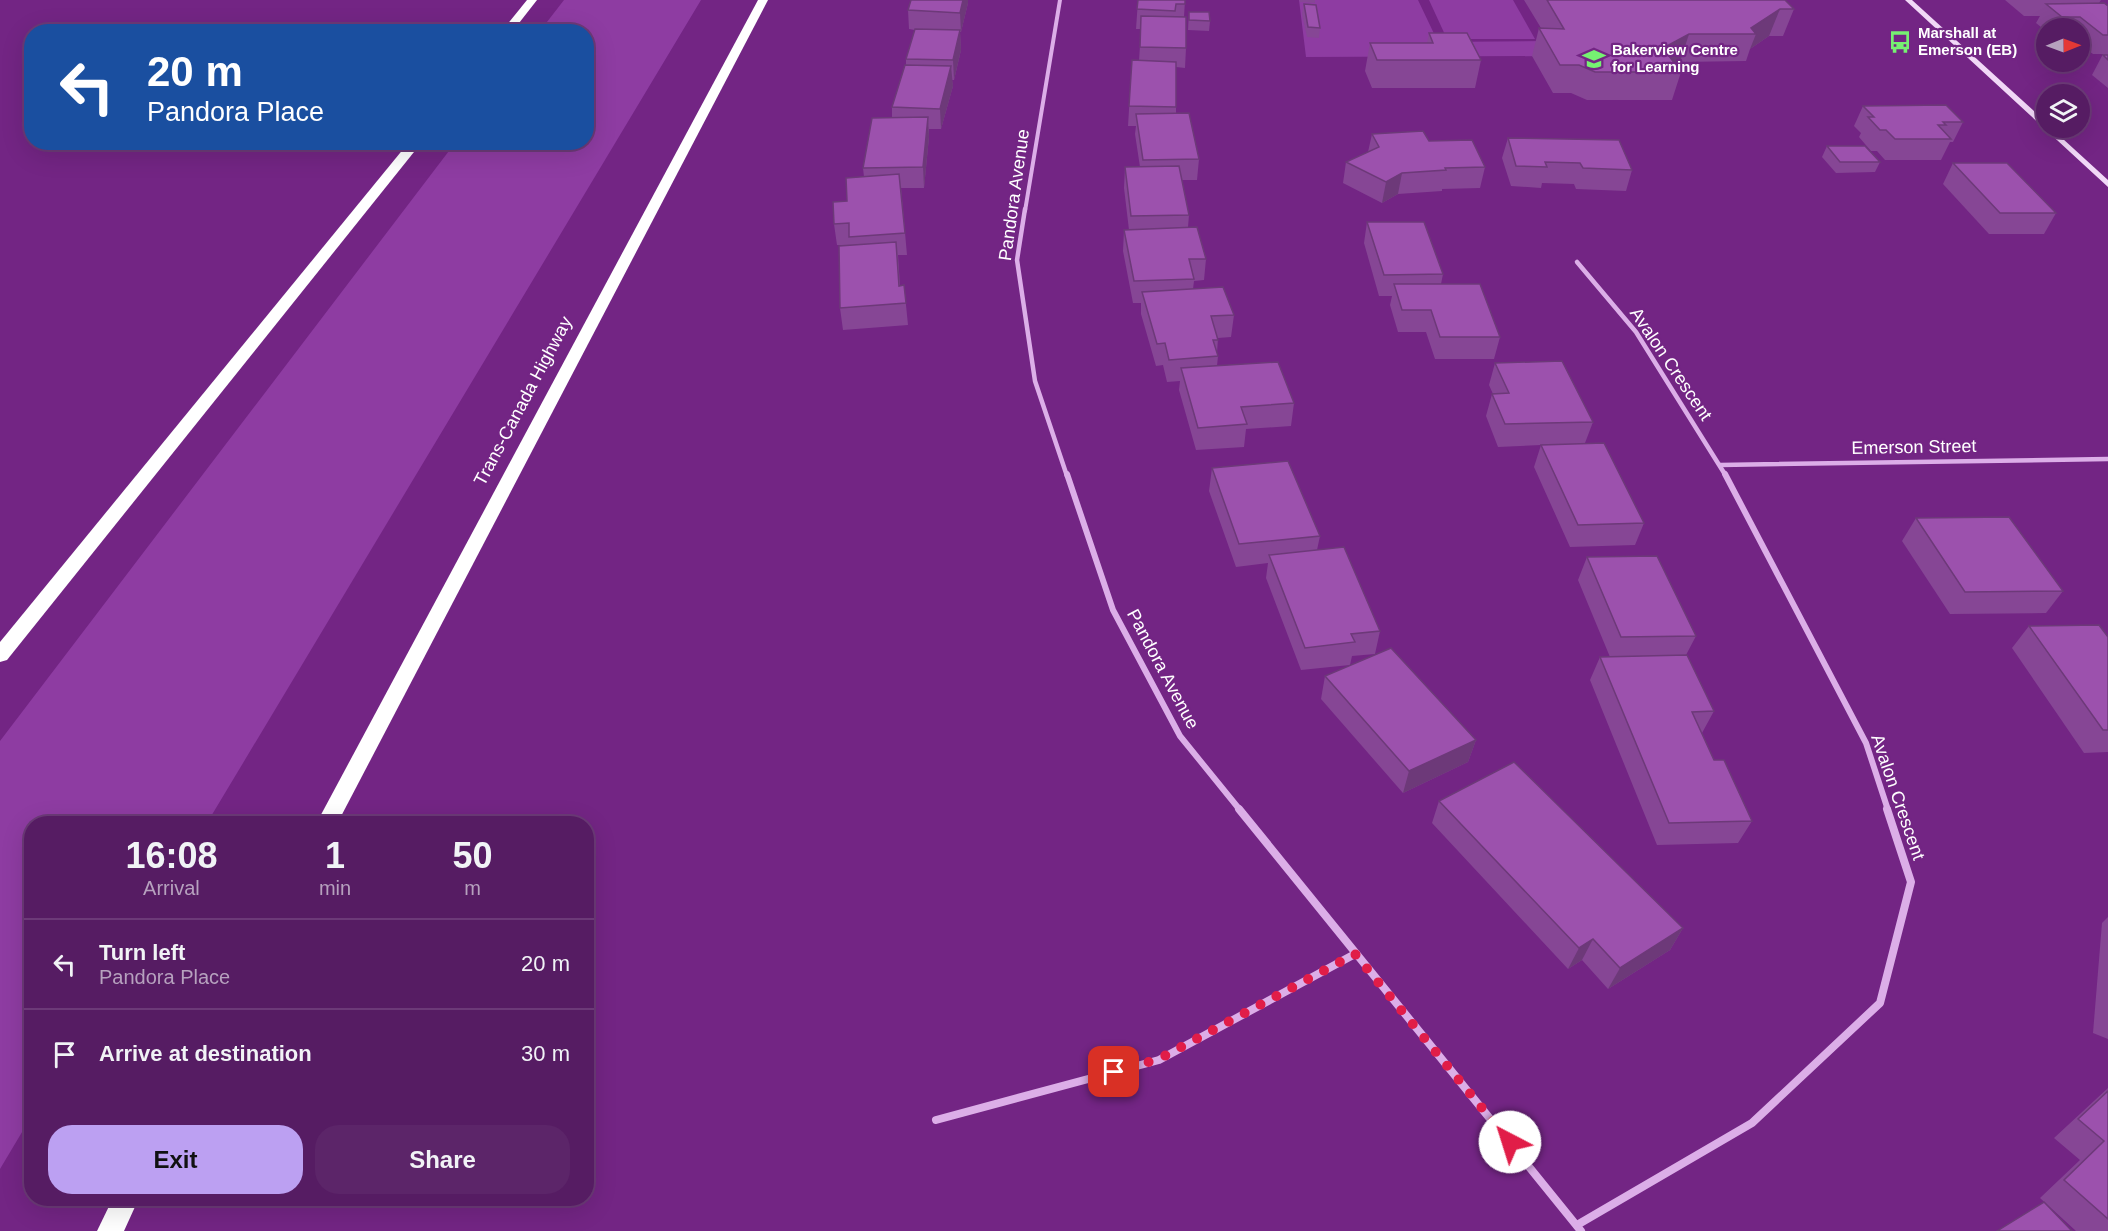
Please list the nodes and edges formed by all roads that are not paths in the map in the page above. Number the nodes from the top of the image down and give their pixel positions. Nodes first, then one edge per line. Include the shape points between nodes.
1 (532, 0) edge
2 (763, 0) edge
3 (1060, 0) edge
4 (1908, 0) edge
5 (512, 24) edge
6 (2036, 117) edge
7 (2059, 138) edge
8 (410, 150) edge
9 (2108, 184) edge
10 (1577, 262) dead end
11 (2108, 459) edge
12 (1720, 465) junction
13 (0, 655) edge
14 (330, 816) edge
15 (1355, 954) junction
16 (936, 1120) dead end
17 (123, 1206) edge
18 (1579, 1228) edge
19 (110, 1231) edge

1 - 5 highway
2 - 14 highway, Trans-Canada Highway
3 - 15 street, Pandora Avenue via 1017,260 1035,381 1113,610 1180,736
4 - 6 main road
7 - 9 main road
8 - 13 highway
10 - 12 street, Avalon Crescent via 1636,332
11 - 12 street, Emerson Street
12 - 18 street, Avalon Crescent via 1866,742 1911,882 1880,1003 1752,1123
15 - 16 street via 1159,1059
15 - 18 street, Pandora Avenue
17 - 19 highway

